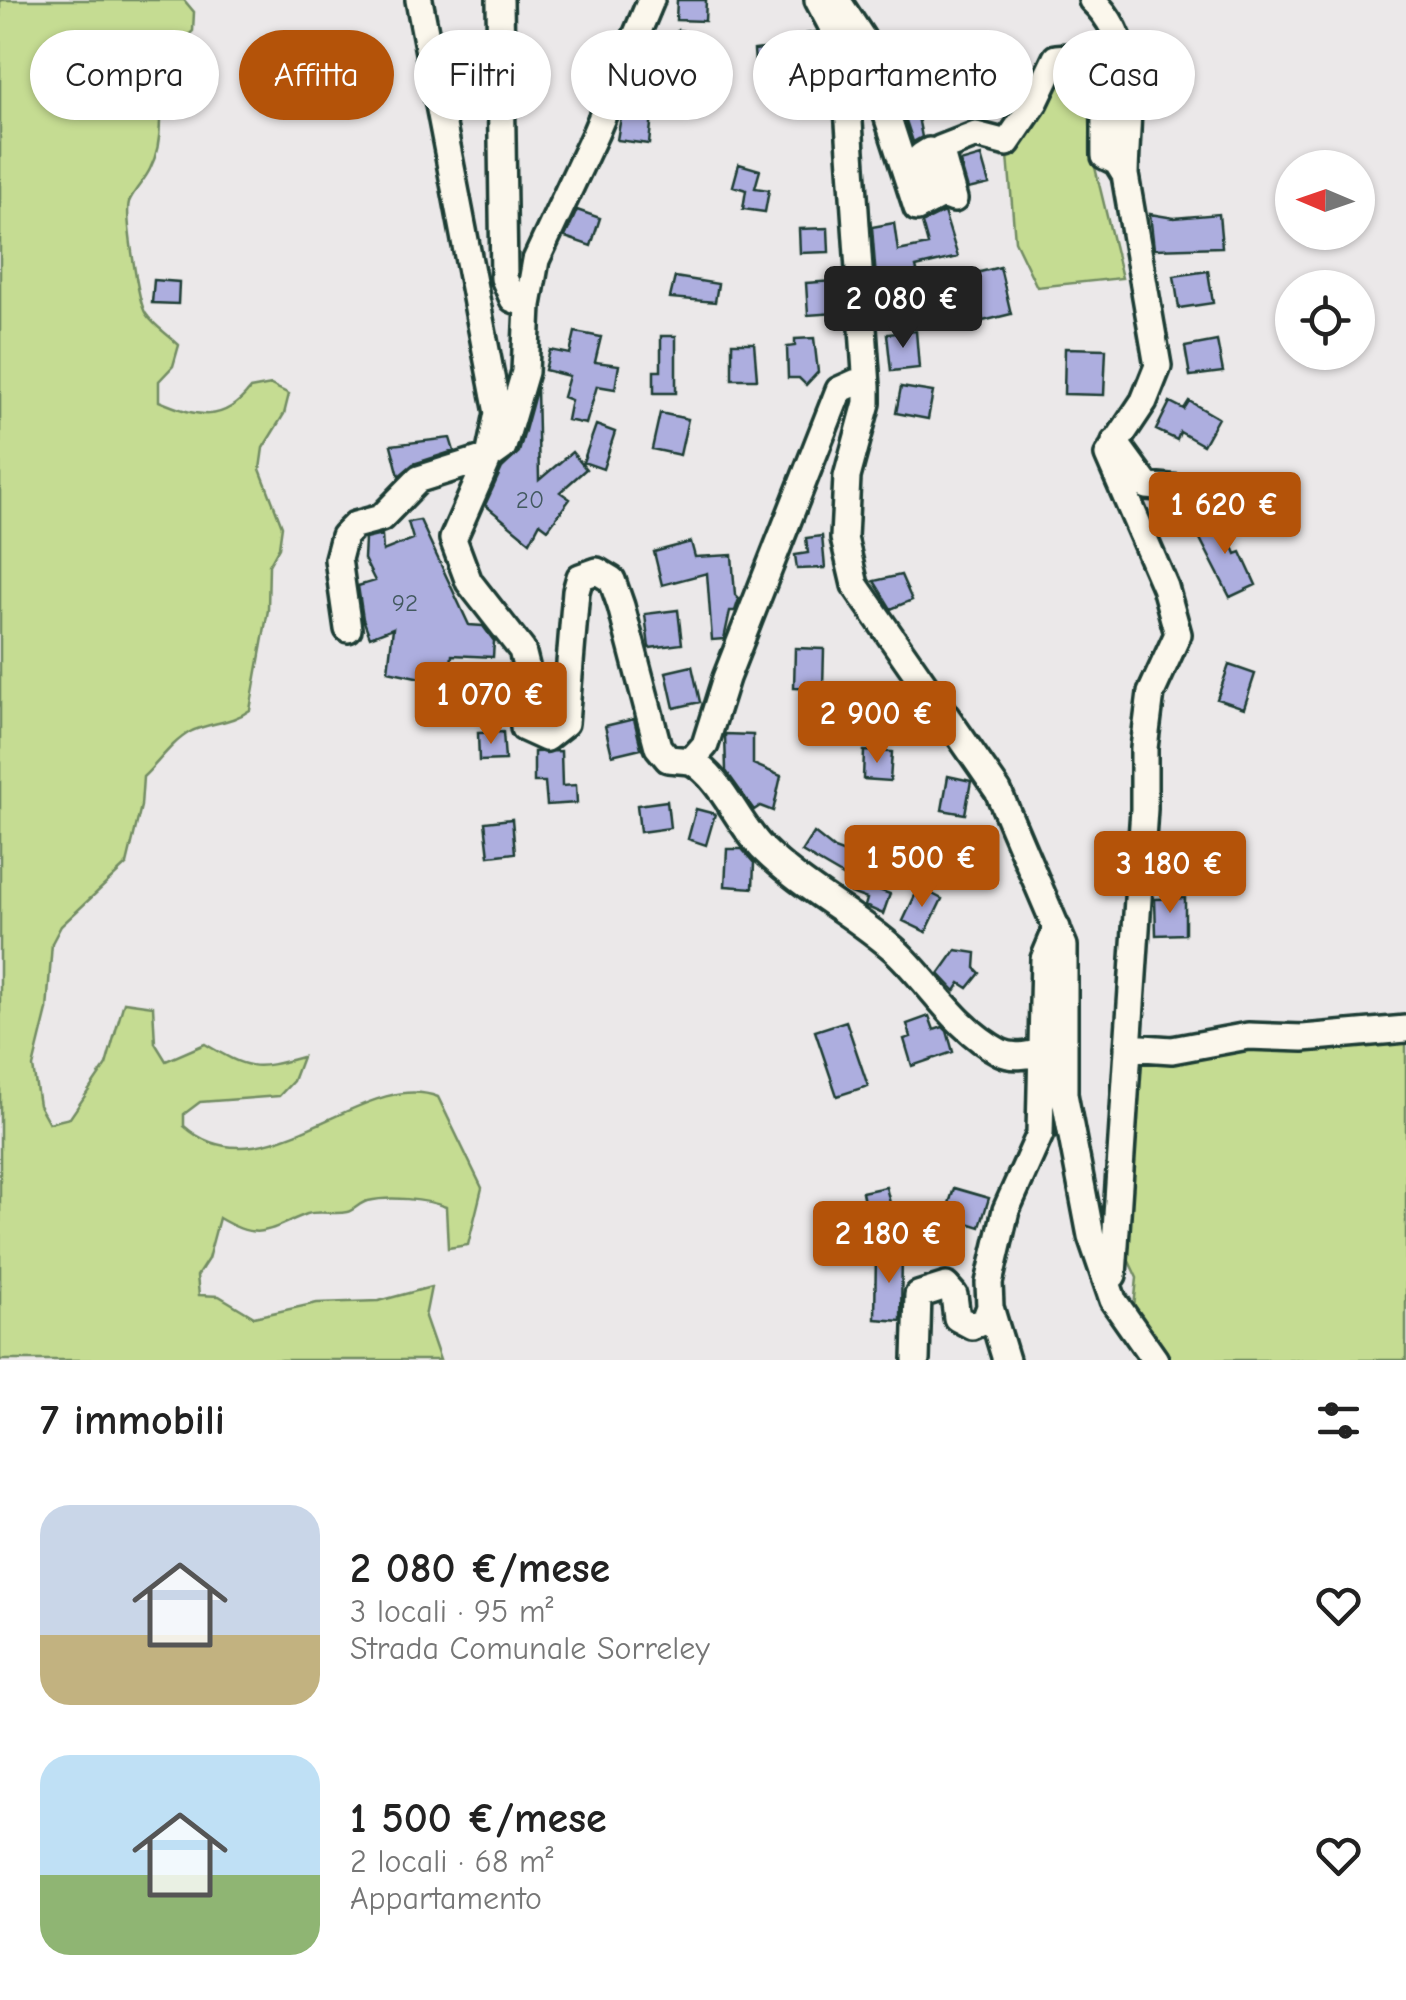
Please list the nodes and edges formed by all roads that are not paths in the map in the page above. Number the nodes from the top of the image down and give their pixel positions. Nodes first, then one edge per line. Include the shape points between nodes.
1 (419, 0) edge
2 (500, 0) edge
3 (650, 0) edge
4 (818, 0) edge
5 (837, 0) edge
6 (1092, 0) edge
7 (1126, 175) junction
8 (528, 305) junction
9 (867, 386) junction
10 (1115, 442) junction
11 (489, 457) junction
12 (1198, 512) dead end
13 (348, 629) dead end
14 (691, 761) junction
15 (1057, 928) junction
16 (1406, 1028) edge
17 (1128, 1047) junction
18 (1044, 1051) junction
19 (1113, 1300) junction
20 (990, 1307) junction
21 (916, 1360) edge
22 (1006, 1360) edge
23 (1155, 1360) edge

1 - 11 street via 495,389 498,412
2 - 8 street via 504,278 513,299
3 - 8 street via 536,260
4 - 9 street via 844,48
5 - 7 street via 862,38 917,208 936,198 921,156 929,151 946,196 954,198 940,149 976,135 1007,143 1056,58 1081,56 1094,68 1105,90 1105,156
6 - 7 street via 1122,40 1128,70
7 - 10 street via 1158,366 1144,401
8 - 11 street via 524,372 503,446
9 - 14 street via 857,382 840,390 705,745
9 - 15 street via 847,477 844,538 855,585 998,791
10 - 12 street via 1146,486 1180,490
10 - 17 street via 1108,455 1165,587 1178,634 1151,693 1144,748
11 - 13 street via 419,480 381,518 355,525 344,536 338,559
11 - 14 street via 456,529 454,550 469,582 522,650 524,728 546,738 565,723 576,591 580,577 597,571 612,580 621,606 658,748 668,758
14 - 18 street via 709,772 761,846 804,886 897,952 966,1027 1002,1054
15 - 18 street via 1044,959
15 - 19 street via 1064,946 1064,1094 1091,1236
16 - 17 street via 1248,1036 1172,1050
17 - 19 street
18 - 20 street via 1040,1134 1006,1210
19 - 23 street
20 - 21 street via 985,1320 972,1326 957,1318 946,1286 918,1295
20 - 22 street

